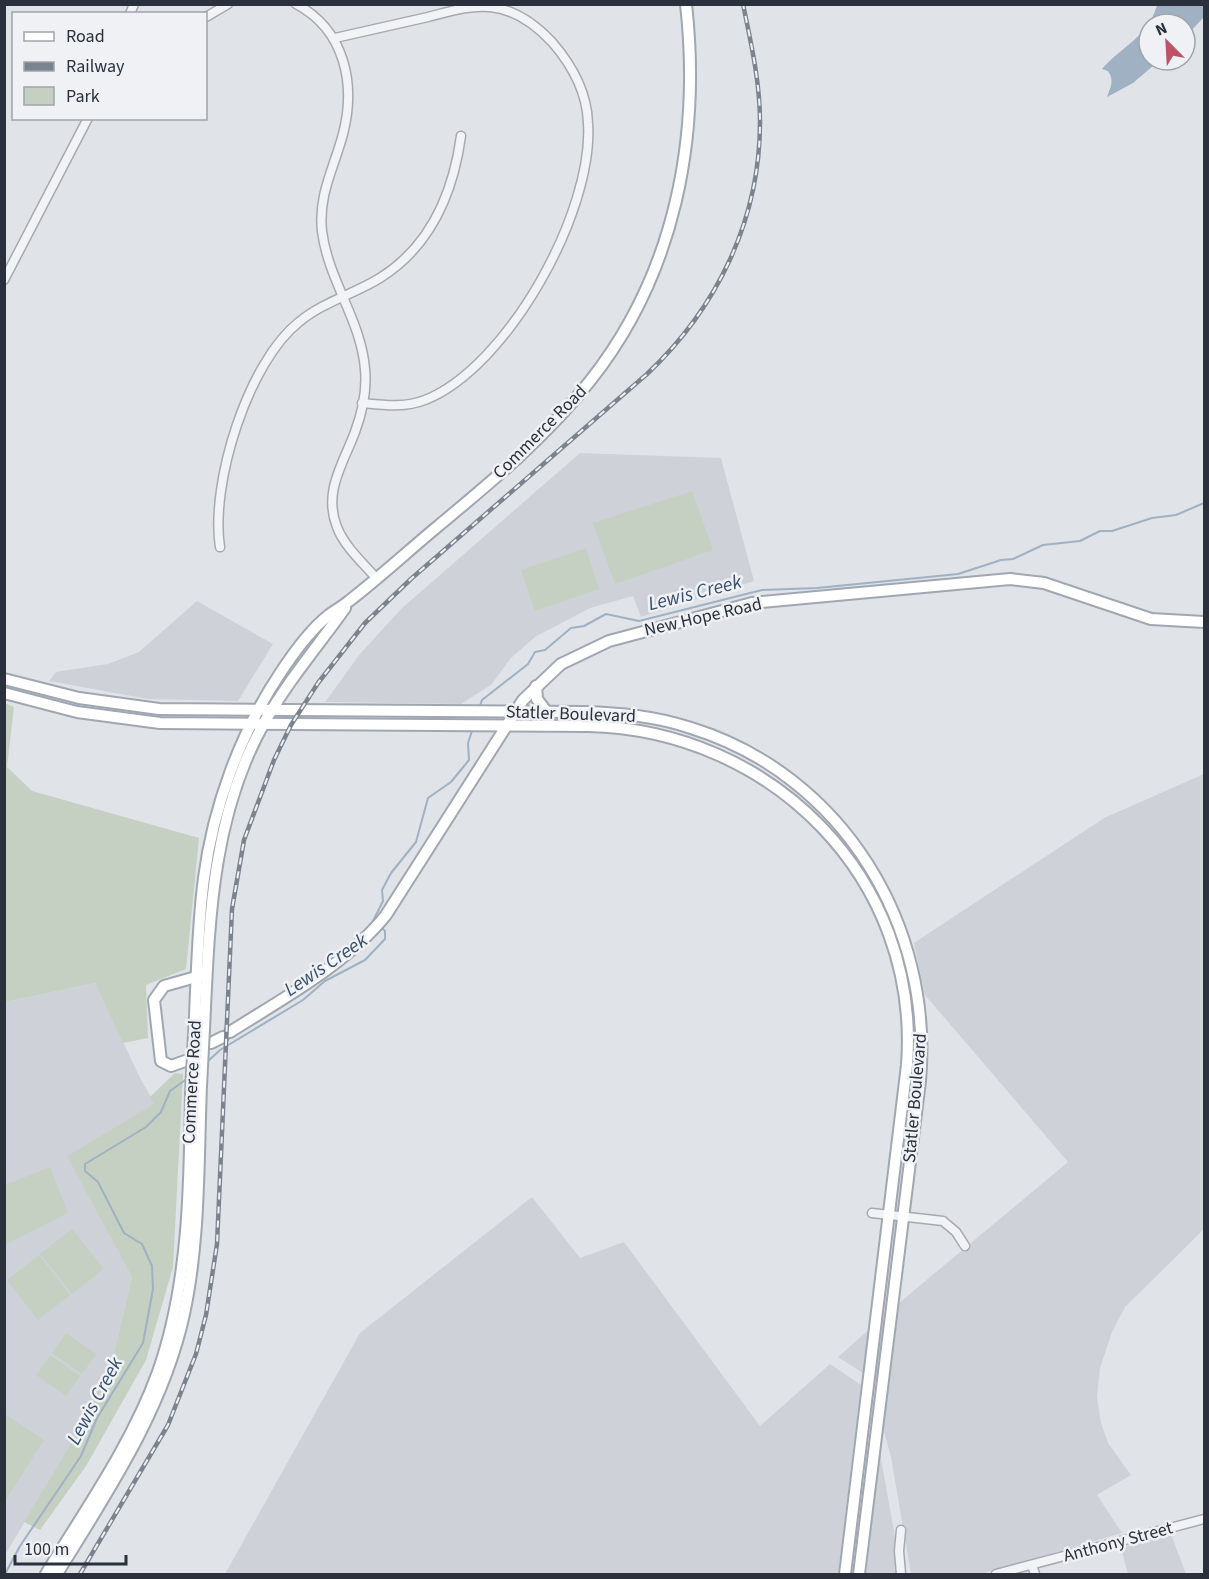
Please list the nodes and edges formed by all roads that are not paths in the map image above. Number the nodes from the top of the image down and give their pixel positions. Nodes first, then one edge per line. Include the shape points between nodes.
1 (228, 4) edge
2 (296, 4) edge
3 (686, 4) edge
4 (207, 16) edge
5 (335, 38) junction
6 (86, 120) edge
7 (461, 136) dead end
8 (4, 280) edge
9 (343, 297) junction
10 (362, 403) junction
11 (220, 547) dead end
12 (376, 578) junction
13 (349, 601) junction
14 (1204, 622) edge
15 (4, 679) edge
16 (536, 686) junction
17 (4, 693) edge
18 (259, 710) junction
19 (272, 710) junction
20 (516, 711) junction
21 (546, 711) junction
22 (258, 725) junction
23 (474, 726) junction
24 (502, 726) junction
25 (489, 745) junction
26 (201, 975) junction
27 (199, 1032) junction
28 (212, 1044) dead end
29 (185, 1061) dead end
30 (872, 1213) dead end
31 (889, 1216) junction
32 (903, 1217) junction
33 (965, 1246) dead end
34 (1204, 1519) edge
35 (902, 1530) dead end
36 (1032, 1565) junction
37 (46, 1575) edge
38 (57, 1575) edge
39 (845, 1575) edge
40 (859, 1575) edge
41 (901, 1575) edge
42 (996, 1575) edge
43 (1035, 1575) edge

1 - 4 street
2 - 5 street via 315,16
3 - 12 main road, Commerce Road via 691,88 684,162 663,246 629,323 591,380 544,432
5 - 9 street via 345,68 347,106 343,133 325,186 321,216 328,262
5 - 10 street via 464,9 492,7 508,11 535,26 563,55 581,87 588,122 587,157 566,229 546,271 509,328 474,365 437,395 406,405
6 - 8 street
7 - 9 street via 453,182 437,219 398,264
9 - 10 street via 361,345 365,370
9 - 11 street via 300,321 276,344 260,371 237,427 224,482 217,527
10 - 12 street via 355,433 337,474 332,506 342,537
12 - 13 main road, Commerce Road
13 - 18 main road, Commerce Road via 318,626 281,672
13 - 19 main road, Commerce Road
14 - 16 main road, New Hope Road via 1151,619 1054,586 1019,579 760,602 609,641 567,660
15 - 18 main road, Statler Boulevard via 121,705
16 - 20 main road, New Hope Road
16 - 21 main road via 537,699
17 - 22 main road, Statler Boulevard via 126,720
18 - 19 main road, Statler Boulevard
18 - 22 main road, Commerce Road
19 - 20 main road, Statler Boulevard
19 - 22 main road, Commerce Road
20 - 21 main road, Statler Boulevard
20 - 24 main road, New Hope Road
21 - 32 main road, Statler Boulevard via 648,717 733,744 777,769 810,795 863,855 900,924 920,1007 921,1071
22 - 23 main road, Statler Boulevard
22 - 26 main road, Commerce Road via 228,780 210,842 200,909
23 - 24 main road, Statler Boulevard
23 - 25 main road via 482,730
24 - 25 main road, New Hope Road
24 - 31 main road, Statler Boulevard via 625,728 699,745 742,765 782,791 816,820 841,849 866,885 883,922 896,957 906,1005 907,1065
25 - 28 main road, New Hope Road via 379,925 345,956
26 - 27 main road, Commerce Road
26 - 29 main road via 164,986 154,1000 161,1060 171,1066
27 - 37 main road, Commerce Road, bridge via 191,1093 183,1257 177,1303 164,1353 119,1454
27 - 38 main road, Commerce Road, bridge via 201,1086 193,1257 178,1337 164,1382 142,1431
30 - 31 street
31 - 32 street
31 - 39 main road, Statler Boulevard
32 - 33 street via 942,1221 950,1225
32 - 40 main road, Statler Boulevard
34 - 36 street, Anthony Street
35 - 41 street
36 - 42 street, Anthony Street
36 - 43 street

